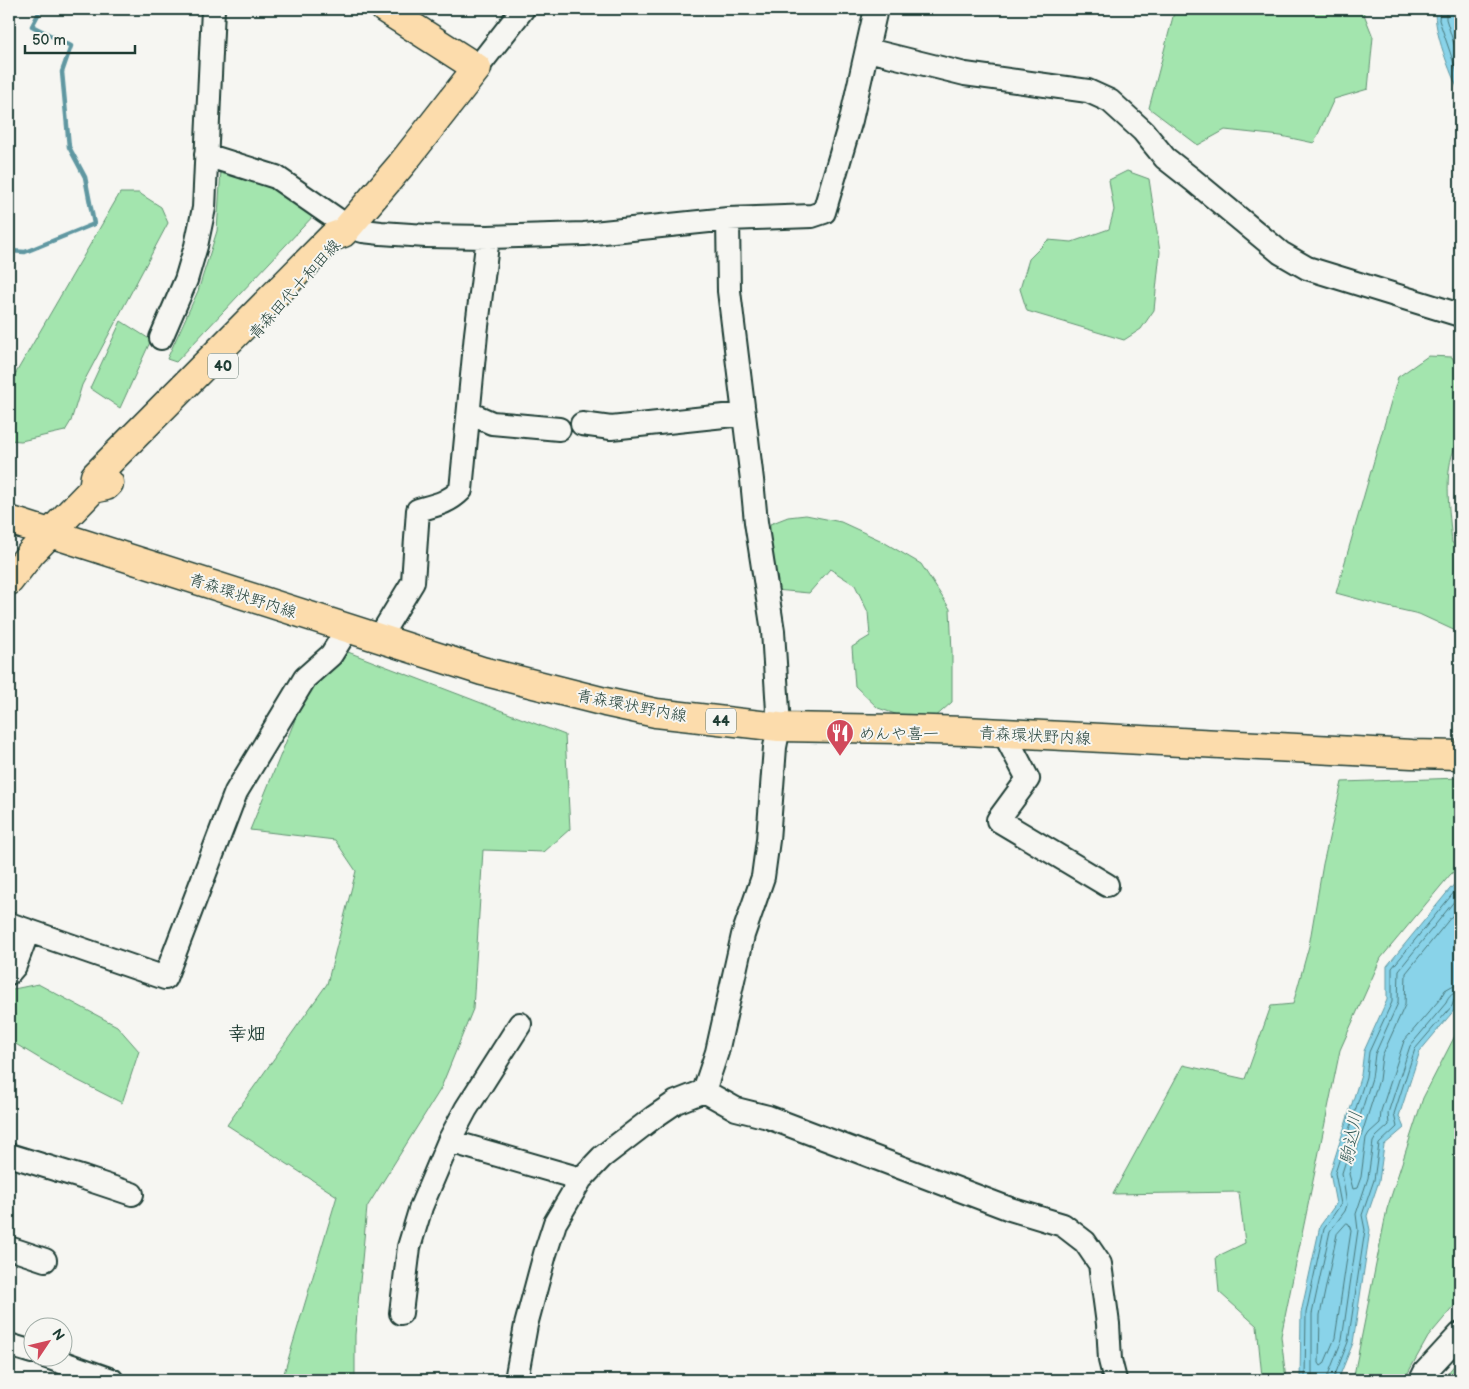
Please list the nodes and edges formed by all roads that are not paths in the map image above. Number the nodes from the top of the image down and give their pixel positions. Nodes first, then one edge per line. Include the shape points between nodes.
1 (213, 9) edge
2 (385, 9) edge
3 (524, 9) edge
4 (876, 9) edge
5 (868, 50) junction
6 (476, 68) junction
7 (206, 156) junction
8 (728, 219) junction
9 (345, 230) junction
10 (488, 237) junction
11 (1460, 315) edge
12 (161, 338) dead end
13 (469, 413) junction
14 (743, 414) junction
15 (582, 424) dead end
16 (559, 429) dead end
17 (9, 520) edge
18 (50, 533) junction
19 (9, 581) edge
20 (348, 628) junction
21 (379, 638) junction
22 (779, 727) junction
23 (1004, 733) junction
24 (1460, 755) edge
25 (1107, 885) dead end
26 (19, 928) edge
27 (9, 972) edge
28 (520, 1024) dead end
29 (704, 1091) junction
30 (449, 1141) junction
31 (9, 1155) edge
32 (581, 1179) junction
33 (132, 1194) dead end
34 (9, 1248) edge
35 (46, 1260) dead end
36 (401, 1314) dead end
37 (1460, 1334) edge
38 (9, 1345) edge
39 (22, 1349) edge
40 (72, 1366) edge
41 (112, 1380) edge
42 (516, 1380) edge
43 (1115, 1380) edge
44 (1421, 1380) edge

1 - 7 street
2 - 6 main road
3 - 6 street
4 - 5 street
5 - 8 street via 824,212 812,216
5 - 11 street via 965,74 1088,92 1110,102 1143,131 1165,158 1282,253 1307,268
6 - 9 main road, 青森田代十和田線 / 40 via 401,165
7 - 9 street via 282,181
7 - 12 street via 204,208 196,246 186,280
8 - 10 street via 584,234
8 - 14 street via 729,290
9 - 10 street
9 - 18 main road, 青森田代十和田線 / 40 via 340,243 197,394 106,486 93,489
10 - 13 street
13 - 16 street via 492,423
13 - 21 street via 461,490 443,503 418,510 412,582
14 - 15 street via 611,428
14 - 22 street via 773,631
17 - 18 main road, 青森環状野内線 / 44
18 - 19 main road, 青森田代十和田線 / 40
18 - 20 main road, 青森環状野内線 / 44
20 - 21 main road, 青森環状野内線 / 44
20 - 26 street via 331,654 305,678 236,792 165,978
21 - 22 main road, 青森環状野内線 / 44 via 482,671 605,702 656,713
22 - 23 main road, 青森環状野内線 / 44
22 - 29 street via 763,877 743,935 717,1052
23 - 24 main road, 青森環状野内線 / 44
23 - 25 street via 1028,779 998,820
26 - 27 street via 15,966
28 - 30 street
29 - 32 street via 676,1102 654,1116 602,1157
29 - 43 street via 736,1109 768,1117 1010,1209 1063,1224 1085,1242 1100,1264
30 - 32 street
30 - 36 street via 421,1207 409,1247
31 - 33 street
32 - 42 street via 555,1223 526,1325
34 - 35 street
37 - 44 street
38 - 39 street
40 - 41 street

